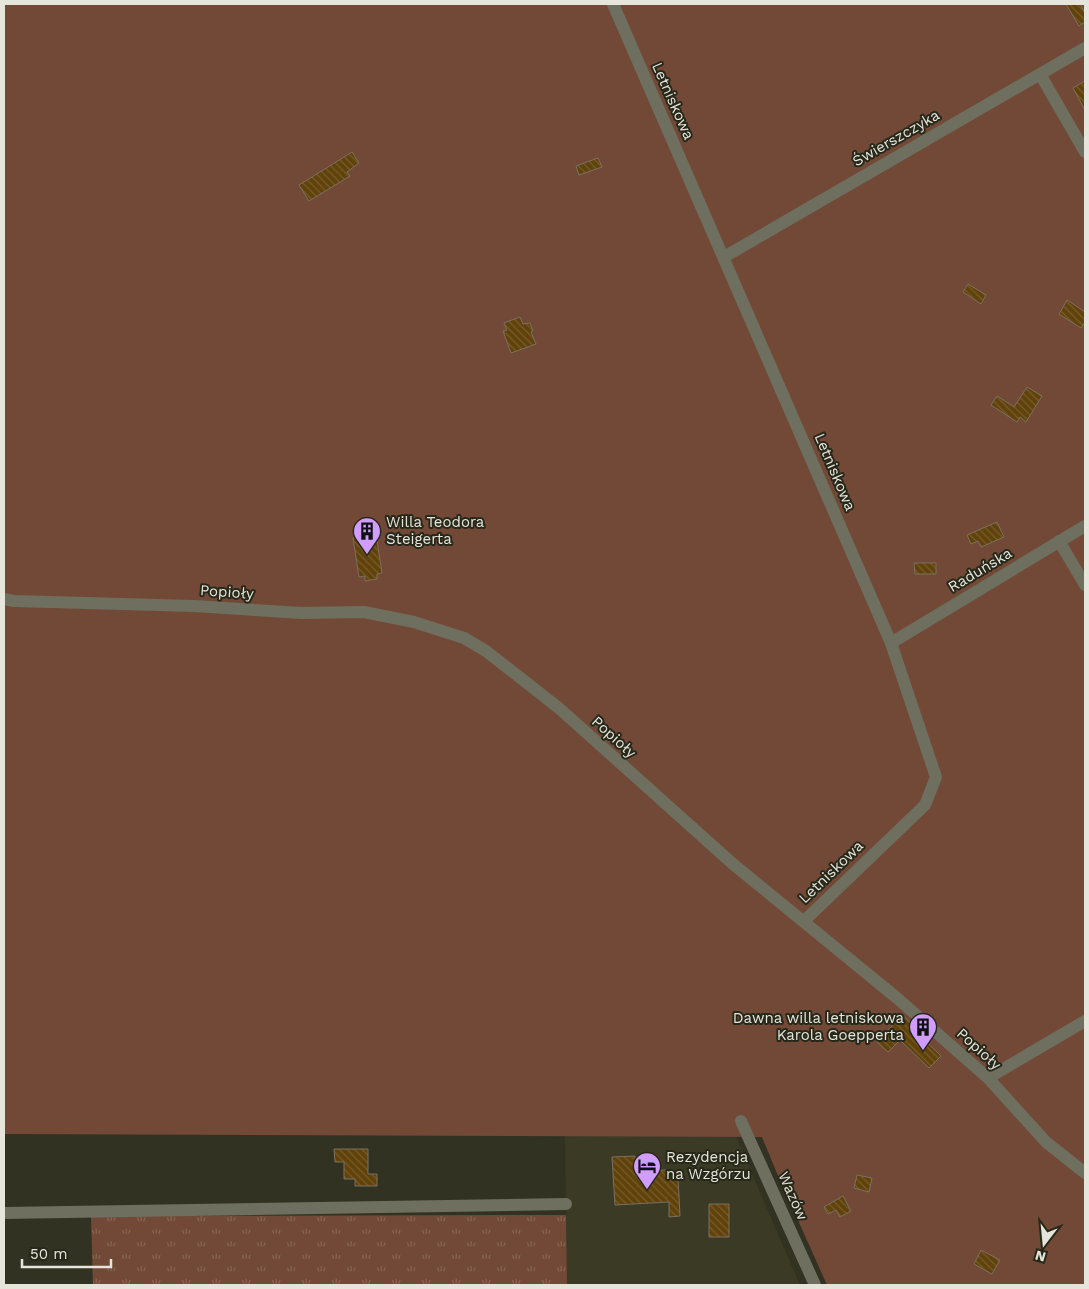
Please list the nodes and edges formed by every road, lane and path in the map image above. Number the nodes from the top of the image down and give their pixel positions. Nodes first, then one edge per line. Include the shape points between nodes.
1 (613, 4) edge
2 (1085, 48) edge
3 (1040, 74) junction
4 (1085, 152) edge
5 (724, 257) junction
6 (1085, 526) edge
7 (1060, 541) junction
8 (1085, 585) edge
9 (4, 599) edge
10 (891, 643) junction
11 (804, 921) junction
12 (1085, 1021) edge
13 (988, 1078) junction
14 (741, 1121) dead end
15 (1085, 1173) edge
16 (566, 1204) dead end
17 (4, 1213) edge
18 (815, 1285) edge

1 - 5 street, Letniskowa
2 - 3 street, Świerszczyka
3 - 4 street
3 - 5 street, Świerszczyka
5 - 10 street, Letniskowa
6 - 7 street, Raduńska
7 - 8 street
7 - 10 street, Raduńska
9 - 11 street, Popioły via 302,613 364,612 414,622 464,638 486,650 560,709 733,864
10 - 11 street, Letniskowa via 936,777 925,805
11 - 13 street, Popioły
12 - 13 street
13 - 15 street, Popioły via 1046,1142
14 - 18 street, Wazów
16 - 17 street

